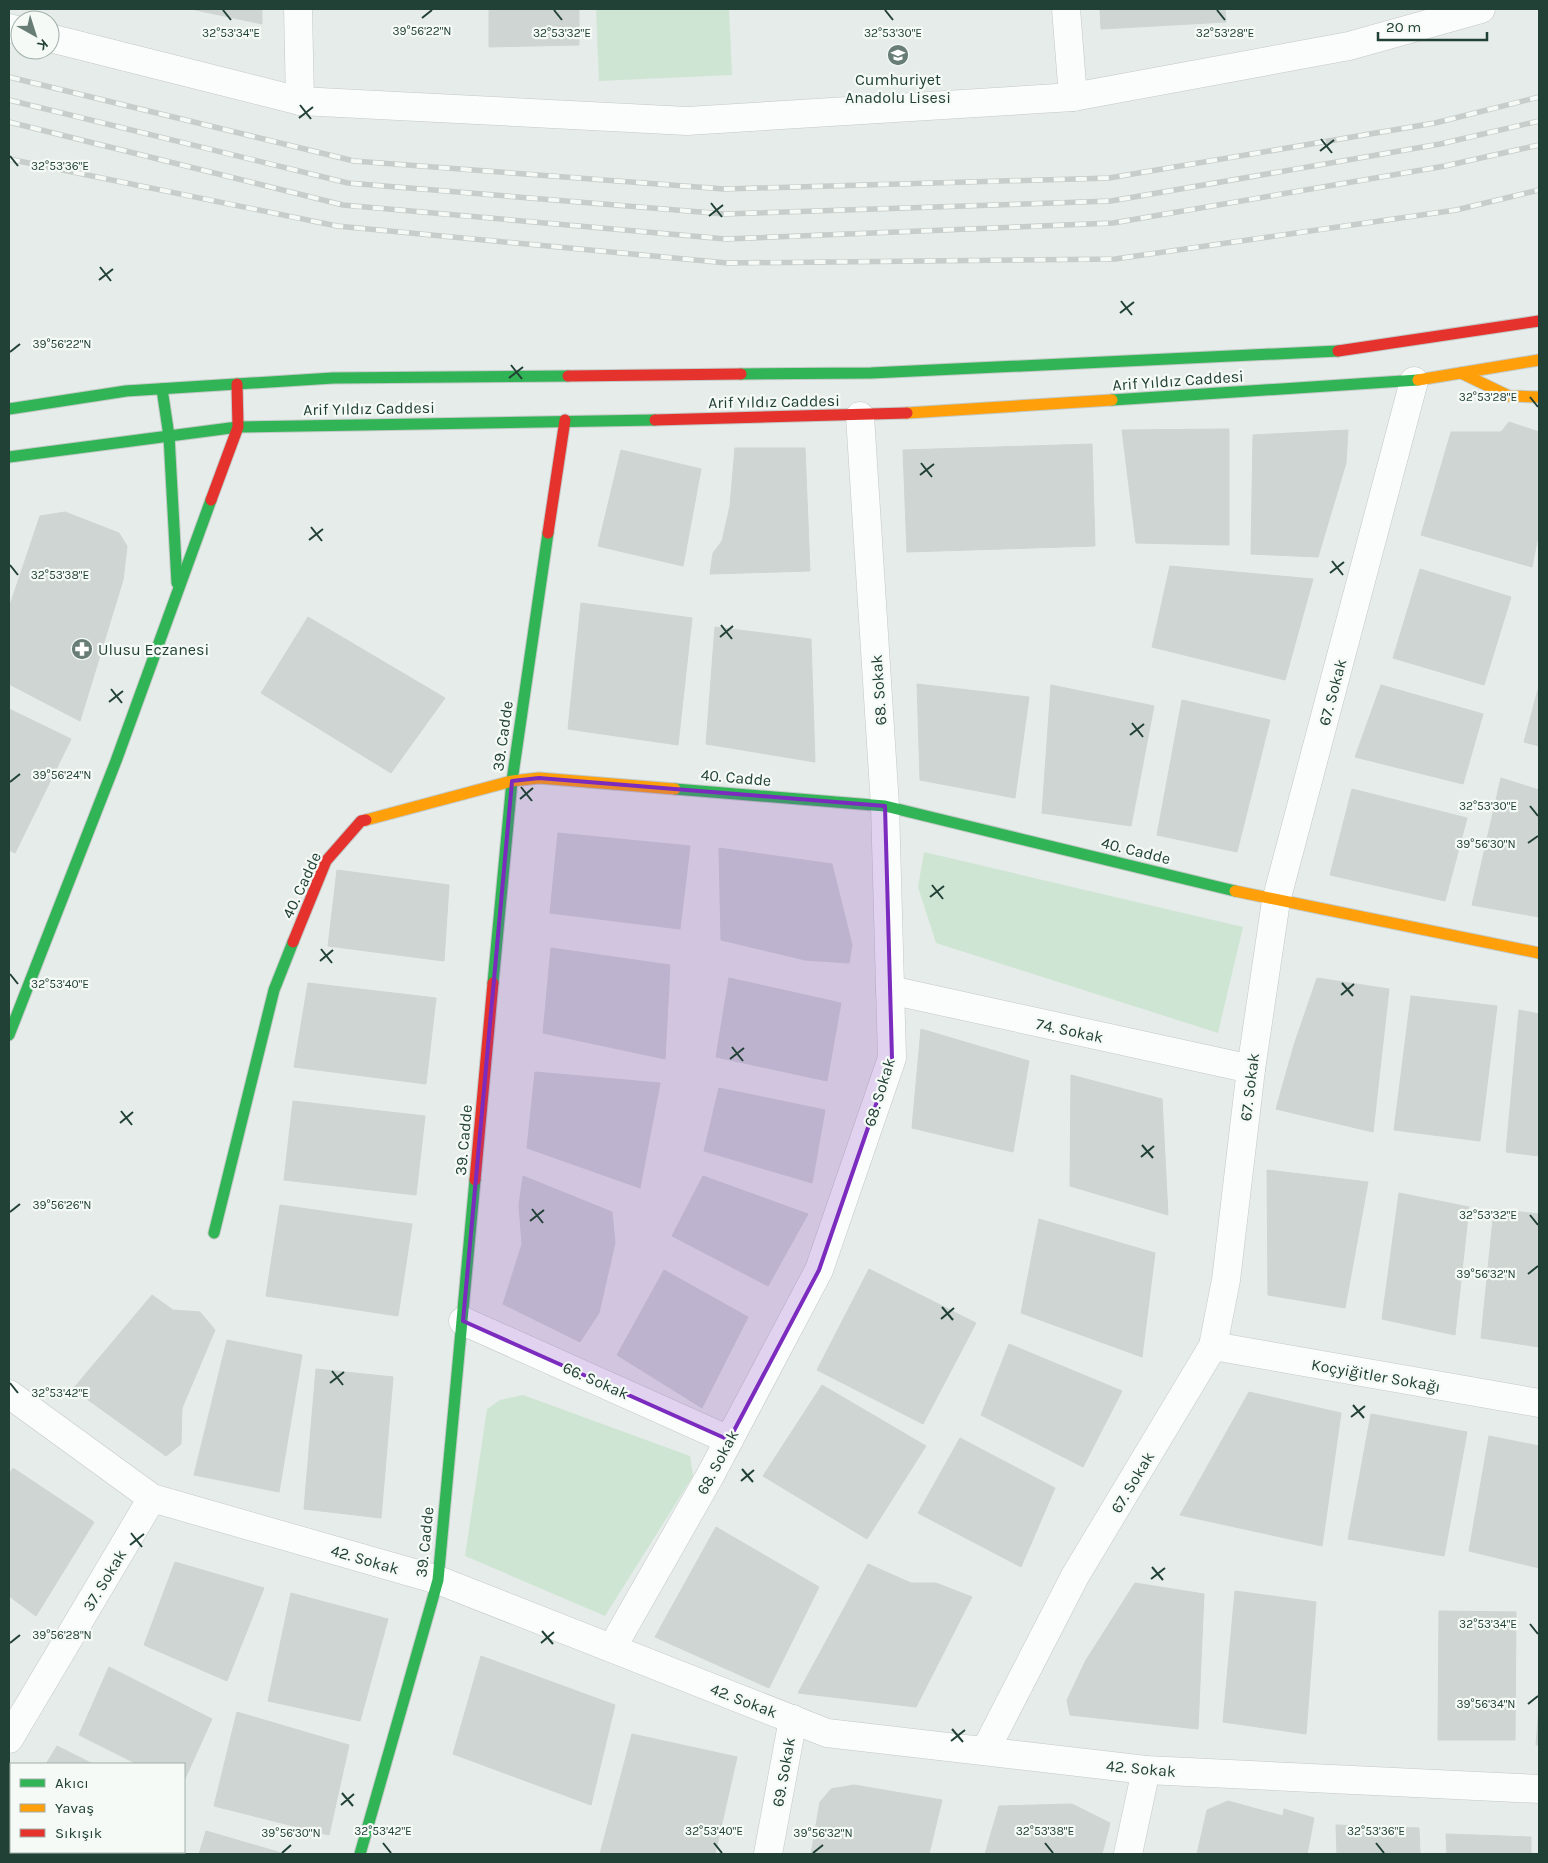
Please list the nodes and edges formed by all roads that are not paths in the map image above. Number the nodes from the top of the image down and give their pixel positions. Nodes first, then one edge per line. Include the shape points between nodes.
1 (298, 9) edge
2 (1066, 9) edge
3 (1481, 9) edge
4 (60, 41) edge
5 (1073, 97) junction
6 (300, 101) junction
7 (1539, 321) edge
8 (1539, 360) edge
9 (1461, 373) junction
10 (1414, 381) junction
11 (237, 384) junction
12 (162, 389) junction
13 (1539, 397) edge
14 (9, 409) edge
15 (860, 416) junction
16 (566, 420) junction
17 (238, 427) junction
18 (169, 436) junction
19 (9, 456) edge
20 (177, 594) junction
21 (512, 781) junction
22 (885, 806) junction
23 (1276, 901) junction
24 (1539, 953) edge
25 (890, 990) junction
26 (9, 1035) edge
27 (1251, 1069) junction
28 (214, 1233) dead end
29 (463, 1321) junction
30 (1213, 1346) junction
31 (9, 1394) edge
32 (1539, 1403) edge
33 (729, 1440) junction
34 (152, 1498) junction
35 (438, 1580) junction
36 (612, 1648) junction
37 (792, 1719) junction
38 (9, 1739) edge
39 (985, 1751) junction
40 (1146, 1770) junction
41 (1539, 1789) edge
42 (360, 1854) edge
43 (768, 1854) edge
44 (1128, 1854) edge

1 - 6 street
2 - 5 street
3 - 5 street via 1349,46
4 - 6 street
5 - 6 street via 687,121
7 - 11 street, Arif Yıldız Caddesi via 1331,352 871,373 333,378
8 - 9 street, Arif Yıldız Caddesi
9 - 10 street, Arif Yıldız Caddesi
9 - 13 street via 1510,396
10 - 15 street, Arif Yıldız Caddesi
10 - 23 street, 67. Sokak
11 - 12 street, Arif Yıldız Caddesi
11 - 17 street
12 - 14 street, Arif Yıldız Caddesi via 126,391
12 - 18 street
15 - 16 street, Arif Yıldız Caddesi
15 - 22 street, 68. Sokak
16 - 17 street, Arif Yıldız Caddesi
16 - 21 street, 39. Cadde
17 - 18 street, Arif Yıldız Caddesi
17 - 20 street
18 - 19 street, Arif Yıldız Caddesi
18 - 20 street
20 - 26 street
21 - 22 street, 40. Cadde via 539,778
21 - 28 street, 40. Cadde via 361,821 326,861 274,990
21 - 29 street, 39. Cadde
22 - 23 street, 40. Cadde
22 - 25 street, 68. Sokak
23 - 24 street, 40. Cadde
23 - 27 street, 67. Sokak
25 - 27 street, 74. Sokak
25 - 33 street, 68. Sokak via 892,1058 819,1270
27 - 30 street, 67. Sokak via 1226,1280
29 - 33 street, 66. Sokak
29 - 35 street, 39. Cadde
30 - 32 street, Koçyiğitler Sokağı
30 - 39 street, 67. Sokak via 1075,1576
31 - 34 street, 42. Sokak
33 - 36 street, 68. Sokak
34 - 35 street, 42. Sokak
34 - 38 street, 37. Sokak
35 - 36 street, 42. Sokak
35 - 42 street, 39. Cadde
36 - 37 street, 42. Sokak
37 - 39 street, 42. Sokak via 827,1733
37 - 43 street, 69. Sokak
39 - 40 street, 42. Sokak
40 - 41 street, 42. Sokak
40 - 44 street

